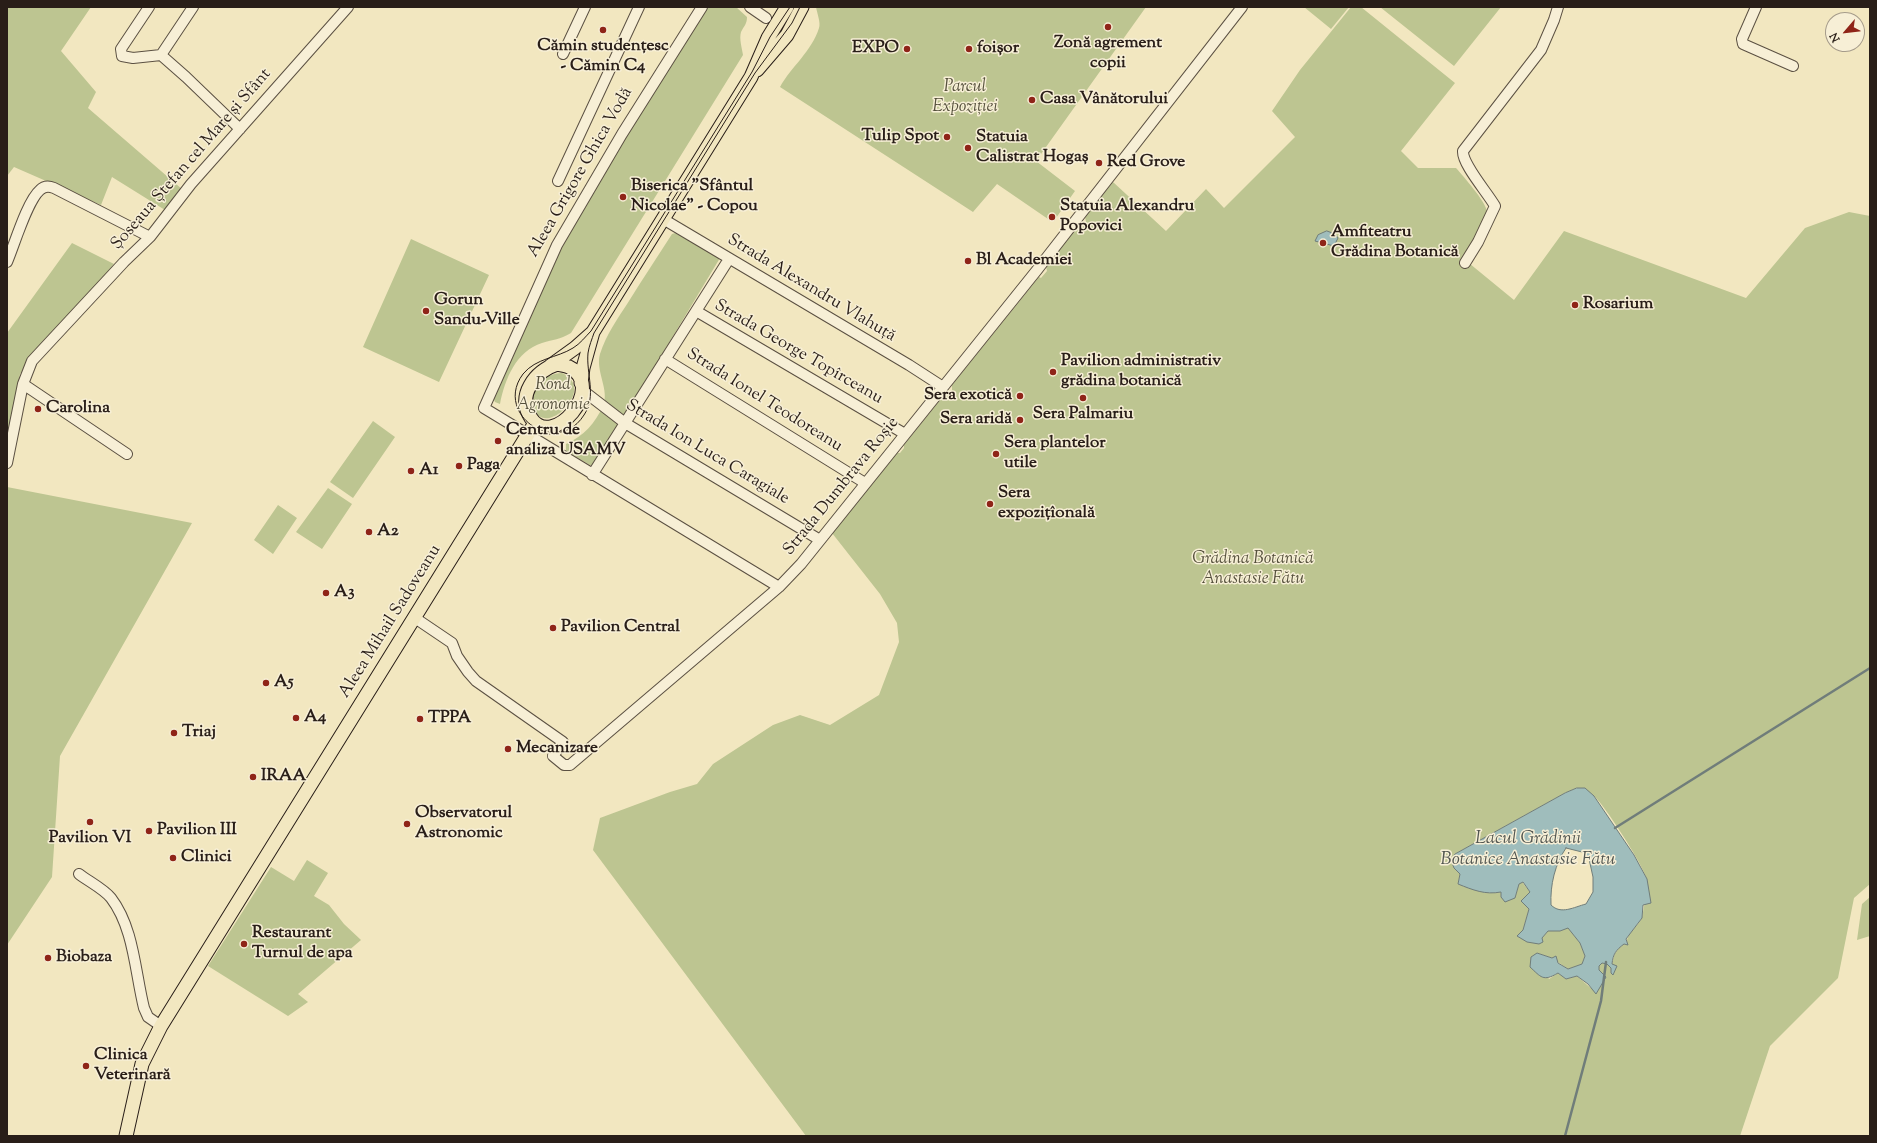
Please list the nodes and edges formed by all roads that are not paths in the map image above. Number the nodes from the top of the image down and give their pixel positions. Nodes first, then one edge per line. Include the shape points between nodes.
1 (149, 7) edge
2 (193, 7) edge
3 (348, 7) edge
4 (585, 7) edge
5 (639, 7) edge
6 (702, 7) edge
7 (750, 7) edge
8 (787, 7) edge
9 (802, 7) edge
10 (1242, 7) edge
11 (1558, 7) edge
12 (1756, 7) edge
13 (766, 18) dead end
14 (564, 54) dead end
15 (161, 55) junction
16 (1793, 66) dead end
17 (751, 77) junction
18 (240, 129) junction
19 (558, 181) dead end
20 (663, 219) junction
21 (150, 238) junction
22 (730, 259) junction
23 (7, 262) edge
24 (1465, 263) dead end
25 (696, 311) junction
26 (592, 332) junction
27 (665, 359) junction
28 (550, 366) junction
29 (23, 384) junction
30 (581, 386) junction
31 (943, 387) junction
32 (535, 423) junction
33 (625, 423) junction
34 (905, 434) junction
35 (528, 435) junction
36 (126, 454) dead end
37 (7, 463) edge
38 (592, 475) junction
39 (865, 483) junction
40 (820, 540) junction
41 (779, 587) junction
42 (415, 618) junction
43 (79, 874) dead end
44 (161, 1026) junction
45 (126, 1136) edge

1 - 15 street via 121,49 122,56 132,58
2 - 15 street
3 - 18 street, Șoseaua Ștefan cel Mare și Sfânt
4 - 14 street
5 - 19 street
6 - 35 street, Aleea Grigore Ghica Vodă via 622,134 557,245 484,408
7 - 13 street
8 - 17 main road via 768,38
9 - 17 main road via 787,35
10 - 31 street, Strada Dumbrava Roșie via 1038,270
11 - 24 street via 1541,50 1463,151 1465,163 1495,206
12 - 16 street via 1742,39 1743,44
15 - 18 street
17 - 20 main road
18 - 21 street, Șoseaua Ștefan cel Mare și Sfânt via 191,184
20 - 22 street, Strada Alexandru Vlahuță
20 - 26 main road
21 - 23 street via 46,186 31,202
21 - 29 street, Șoseaua Ștefan cel Mare și Sfânt via 124,262 32,361
22 - 25 street
22 - 31 street, Strada Alexandru Vlahuță
25 - 27 street
25 - 34 street, Strada George Topîrceanu
26 - 28 main road
26 - 30 main road
27 - 33 street
27 - 39 street, Strada Ionel Teodoreanu
28 - 30 main road via 557,364 569,367 579,376
28 - 32 main road via 537,374 526,395 528,411
29 - 36 street
29 - 37 street, Șoseaua Ștefan cel Mare și Sfânt
30 - 32 main road via 581,398 577,407 565,420 547,427
30 - 33 street, Strada Ion Luca Caragiale
31 - 34 street, Strada Dumbrava Roșie
32 - 35 main road, Aleea Mihail Sadoveanu
33 - 38 street
33 - 40 street, Strada Ion Luca Caragiale
34 - 39 street, Strada Dumbrava Roșie
35 - 38 street
35 - 42 main road, Aleea Mihail Sadoveanu
38 - 41 street
39 - 40 street, Strada Dumbrava Roșie
40 - 41 street, Strada Dumbrava Roșie
41 - 42 street, Strada Dumbrava Roșie via 570,765 564,765 553,756 563,742 476,681 457,656 452,643
42 - 44 main road, Aleea Mihail Sadoveanu
43 - 44 street via 110,897 118,908 127,929 144,1008 148,1017
44 - 45 main road, Aleea Mihail Sadoveanu via 142,1064

